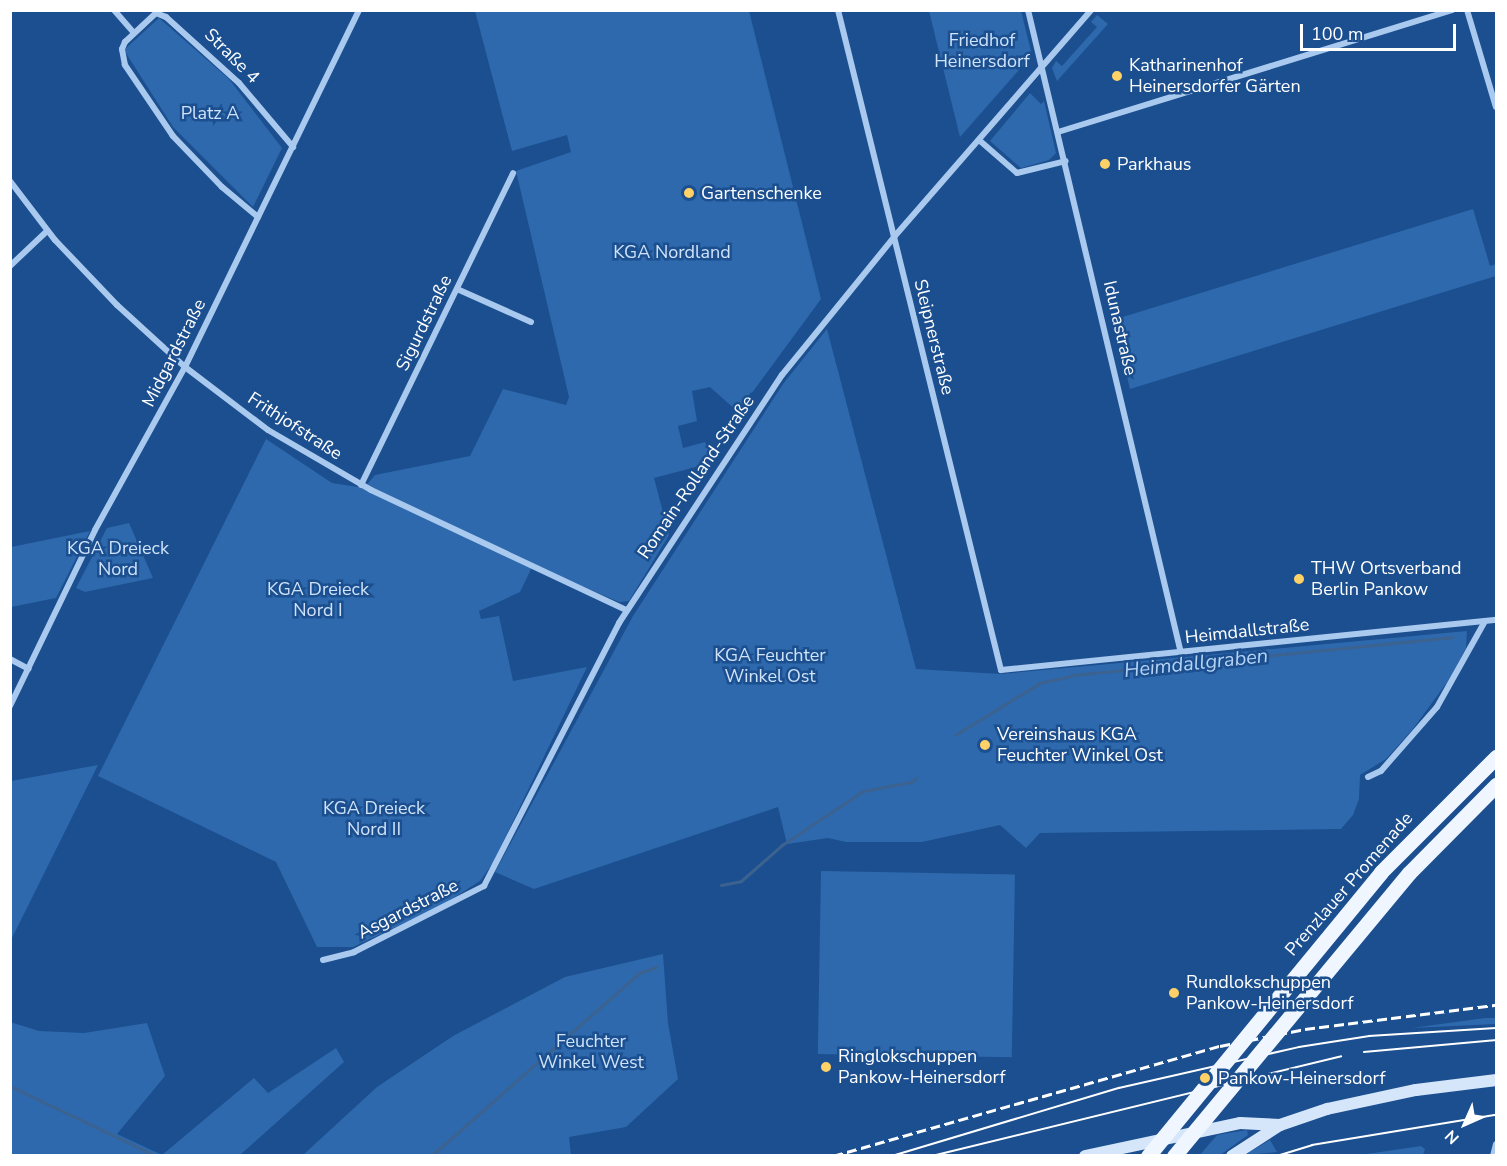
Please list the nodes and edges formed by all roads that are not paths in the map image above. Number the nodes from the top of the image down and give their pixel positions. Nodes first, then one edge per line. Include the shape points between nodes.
1 (114, 10) edge
2 (359, 10) edge
3 (838, 10) edge
4 (1028, 10) edge
5 (1091, 10) edge
6 (1453, 10) edge
7 (1467, 10) edge
8 (135, 33) junction
9 (1042, 68) junction
10 (1497, 107) edge
11 (1058, 132) junction
12 (979, 140) junction
13 (293, 147) junction
14 (1066, 161) junction
15 (513, 173) dead end
16 (10, 181) edge
17 (258, 218) junction
18 (48, 231) junction
19 (894, 237) junction
20 (10, 266) edge
21 (457, 289) junction
22 (531, 322) dead end
23 (185, 367) junction
24 (361, 485) junction
25 (626, 610) junction
26 (1497, 620) edge
27 (1485, 621) junction
28 (1181, 653) junction
29 (10, 659) edge
30 (29, 669) junction
31 (1001, 670) joint
32 (10, 706) edge
33 (1497, 757) edge
34 (1368, 777) dead end
35 (1497, 785) edge
36 (494, 867) joint
37 (323, 960) dead end
38 (1497, 1080) edge
39 (1280, 1125) junction
40 (1497, 1144) edge
41 (1084, 1155) edge
42 (1148, 1155) edge
43 (1174, 1155) edge
44 (1232, 1155) edge
45 (1493, 1155) edge

1 - 8 street
2 - 13 street, Midgardstraße
3 - 19 street, Sleipnerstraße
4 - 9 street, Idunastraße
5 - 9 street, Romain-Rolland-Straße
6 - 11 street
7 - 10 street
8 - 13 street, Straße 4 via 156,13 166,17 239,83
8 - 17 street via 122,49 125,66 144,98 198,164
9 - 11 street, Idunastraße
9 - 12 street, Romain-Rolland-Straße
11 - 14 street, Idunastraße
12 - 14 street via 1017,173
12 - 19 street, Romain-Rolland-Straße
13 - 17 street, Midgardstraße
14 - 28 street, Idunastraße
15 - 21 street, Sigurdstraße
16 - 18 street, Frithjofstraße
17 - 23 street, Midgardstraße
18 - 20 street
18 - 23 street, Frithjofstraße via 87,276
19 - 25 street, Romain-Rolland-Straße via 782,375
19 - 31 street, Sleipnerstraße
21 - 22 street
21 - 24 street, Sigurdstraße
23 - 24 street, Frithjofstraße via 268,430
23 - 30 street, Midgardstraße via 95,530
24 - 25 street, Frithjofstraße
25 - 36 street, Romain-Rolland-Straße
26 - 27 street, Heimdallstraße
27 - 28 street, Heimdallstraße
27 - 34 street via 1437,707 1387,766
28 - 31 street, Heimdallstraße
29 - 30 street
30 - 32 street, Midgardstraße
33 - 42 main road, Prenzlauer Promenade, bridge via 1381,872
35 - 43 main road, bridge via 1409,873
36 - 37 street, Asgardstraße via 484,886 441,911 354,952
38 - 39 main road via 1327,1109
39 - 41 main road via 1240,1123
39 - 44 main road
40 - 45 street

